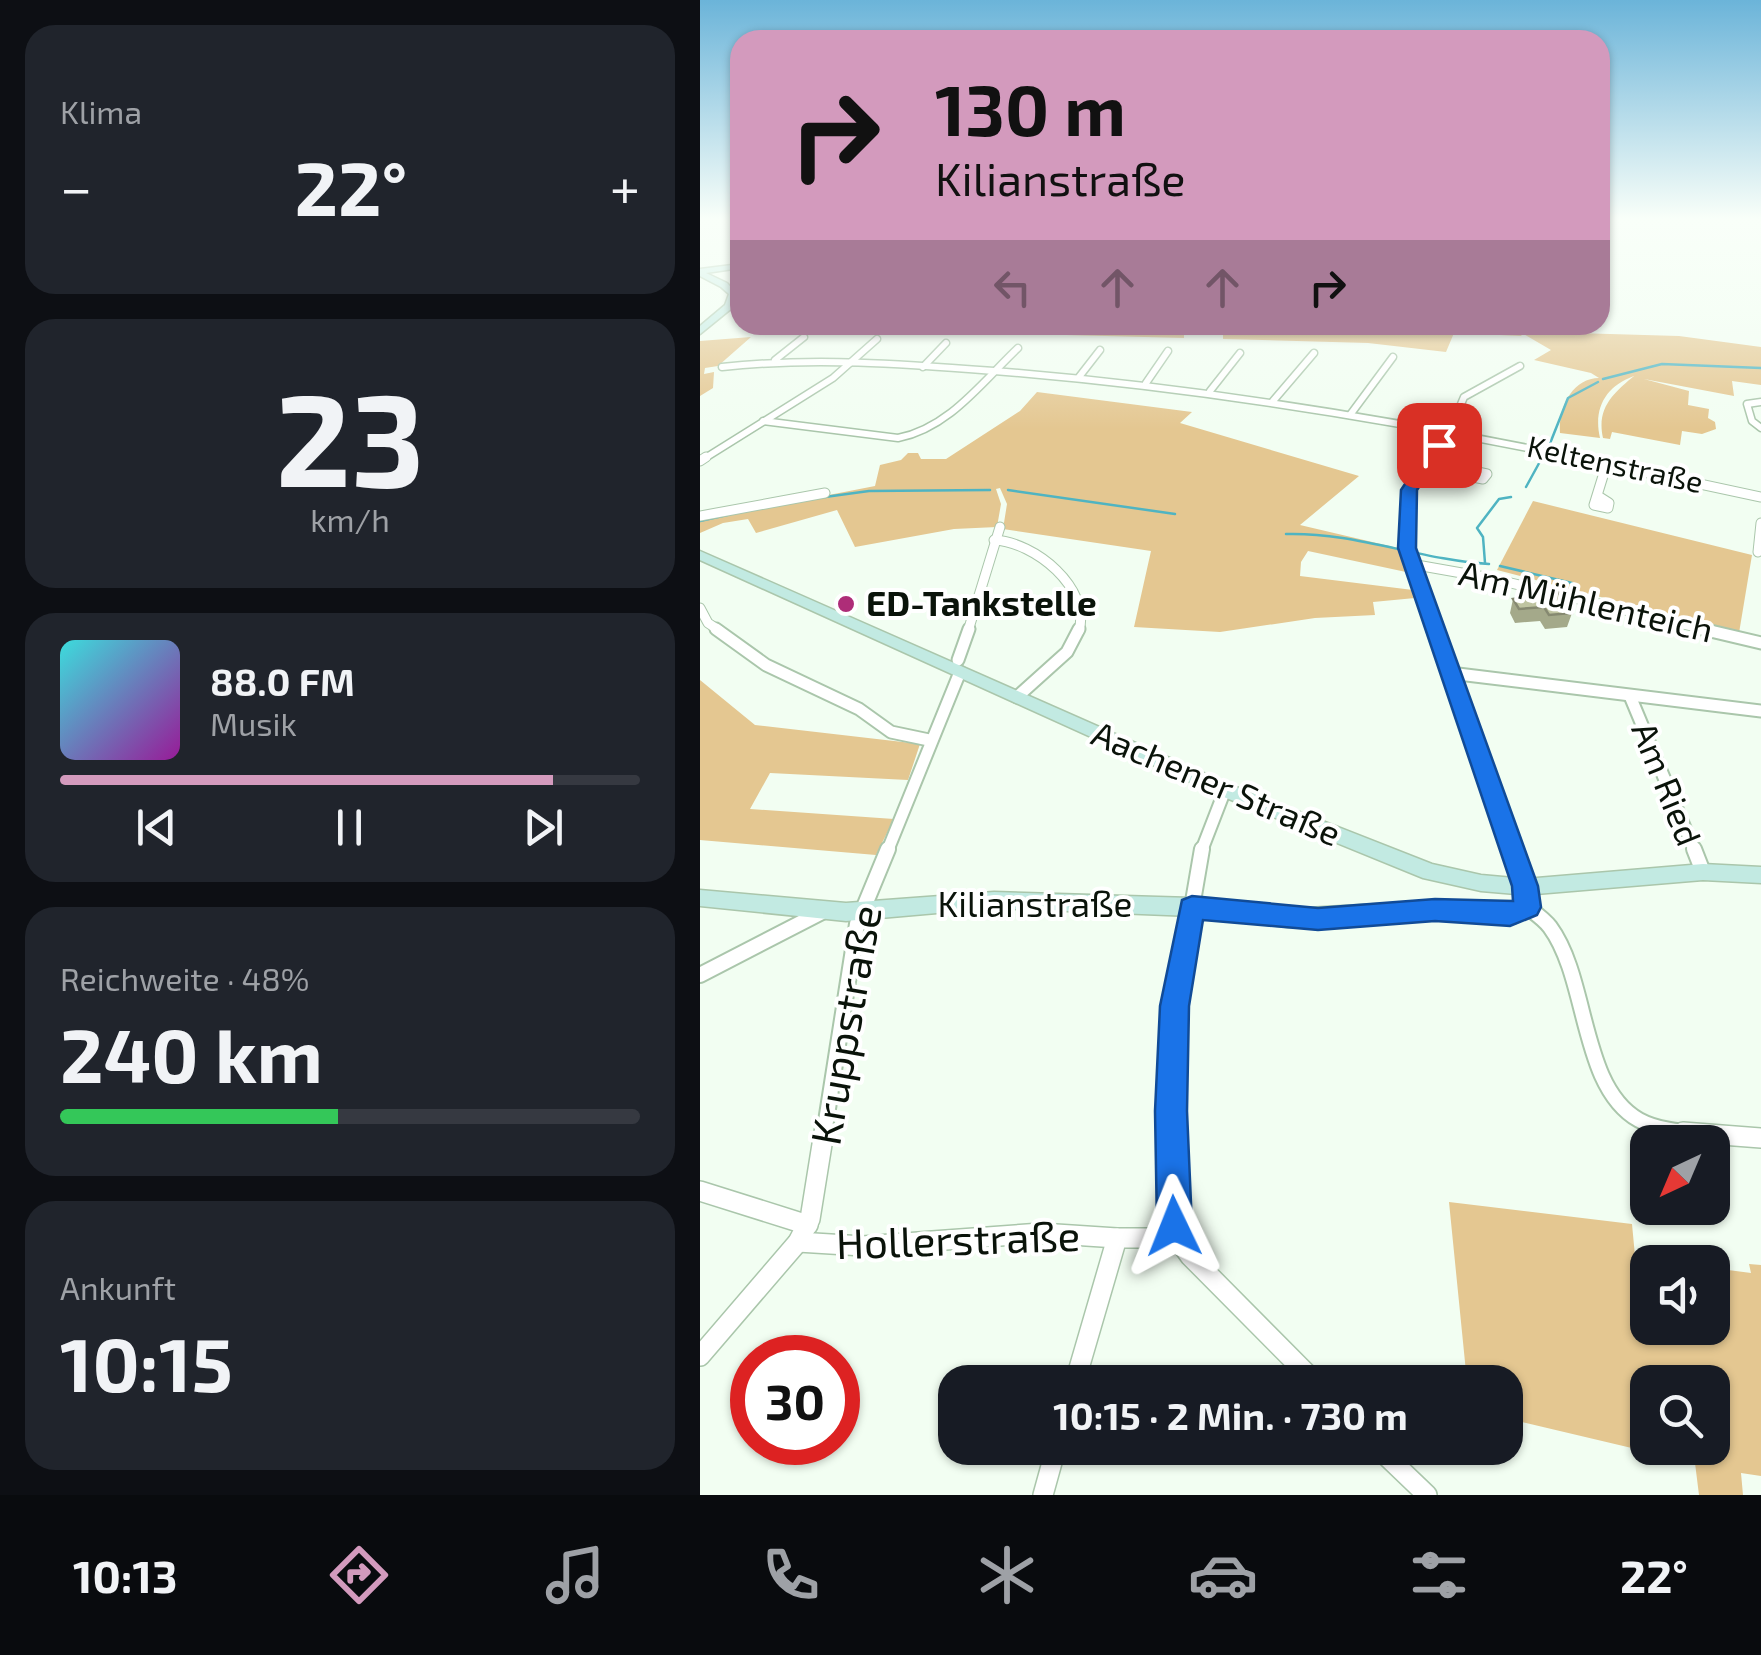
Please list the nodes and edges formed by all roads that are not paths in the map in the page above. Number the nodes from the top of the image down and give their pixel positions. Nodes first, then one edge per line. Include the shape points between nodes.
1 (730, 302) edge
2 (700, 331) edge
3 (804, 337) dead end
4 (877, 339) dead end
5 (946, 342) dead end
6 (1018, 348) dead end
7 (1100, 350) dead end
8 (1168, 351) dead end
9 (1240, 353) dead end
10 (1314, 354) dead end
11 (1392, 357) dead end
12 (775, 360) junction
13 (852, 363) junction
14 (722, 366) dead end
15 (1520, 366) dead end
16 (923, 367) junction
17 (992, 371) junction
18 (1079, 376) junction
19 (1146, 382) junction
20 (1210, 391) junction
21 (1272, 401) junction
22 (1761, 402) edge
23 (1350, 414) junction
24 (763, 421) junction
25 (1761, 428) edge
26 (1443, 432) junction
27 (1428, 460) junction
28 (700, 461) edge
29 (1607, 463) junction
30 (1472, 470) dead end
31 (825, 492) dead end
32 (1598, 496) dead end
33 (1761, 497) edge
34 (700, 516) edge
35 (1761, 523) edge
36 (1000, 527) dead end
37 (994, 540) junction
38 (1758, 552) dead end
39 (700, 555) edge
40 (1409, 557) junction
41 (700, 608) edge
42 (1761, 643) edge
43 (959, 666) junction
44 (1450, 673) junction
45 (1630, 696) junction
46 (1018, 697) junction
47 (1761, 711) edge
48 (929, 740) junction
49 (1226, 790) junction
50 (1703, 872) junction
51 (1761, 875) edge
52 (1526, 897) junction
53 (700, 898) edge
54 (1192, 908) junction
55 (826, 910) junction
56 (861, 911) junction
57 (700, 975) edge
58 (1761, 1138) edge
59 (700, 1191) edge
60 (808, 1225) junction
61 (1117, 1238) junction
62 (1177, 1238) junction
63 (798, 1242) junction
64 (700, 1356) edge
65 (1080, 1365) edge
66 (1298, 1365) edge
67 (1051, 1465) edge
68 (1395, 1465) edge
69 (1042, 1495) edge
70 (1426, 1495) edge

1 - 2 main road
3 - 12 street
4 - 13 street
5 - 16 street
6 - 17 street
7 - 18 street
8 - 19 street
9 - 20 street
10 - 21 street
11 - 23 street
12 - 13 street, Keltenstraße
12 - 14 street, Keltenstraße
13 - 16 street, Keltenstraße
13 - 24 street
15 - 26 street via 1474,388
16 - 17 street, Keltenstraße
17 - 18 street, Keltenstraße
17 - 24 street via 916,436
18 - 19 street, Keltenstraße
19 - 20 street, Keltenstraße
20 - 21 street, Keltenstraße
21 - 23 street, Keltenstraße
22 - 25 street via 1747,404
23 - 26 street, Keltenstraße
24 - 28 street
26 - 27 street
26 - 29 street, Keltenstraße
27 - 30 street
27 - 40 street via 1406,499
29 - 32 street
29 - 33 street, Keltenstraße
31 - 34 street
35 - 38 street
36 - 37 street, Kruppstraße
37 - 43 street, Kruppstraße
37 - 46 street via 1008,540 1052,568 1080,596 1084,613 1075,642
39 - 43 main road, Aachener Straße
40 - 42 street, Am Mühlenteich
40 - 44 street
41 - 48 street via 714,629 766,665 831,694 891,732
43 - 46 main road, Aachener Straße
43 - 48 street, Kruppstraße
44 - 45 street
44 - 52 street
45 - 47 street
45 - 50 street, Am Ried
46 - 49 main road, Aachener Straße
48 - 56 street, Kruppstraße
49 - 52 main road, Aachener Straße via 1408,865
49 - 54 street via 1208,826
50 - 51 main road, Aachener Straße
50 - 52 main road, Aachener Straße
52 - 54 main road, Kilianstraße via 1510,915 1435,910 1318,919
52 - 58 street via 1565,958 1604,1082 1622,1109 1652,1125
53 - 55 main road, Kilianstraße
54 - 56 main road, Kilianstraße via 994,900
54 - 62 street via 1174,1006
55 - 56 main road, Kilianstraße
55 - 57 street
56 - 60 street, Kruppstraße
59 - 60 street, Hollerstraße
60 - 63 street, Kruppstraße
61 - 62 street, Hollerstraße
61 - 63 street, Hollerstraße via 1041,1233 863,1246
61 - 65 street
62 - 66 street
63 - 64 street, Kruppstraße
67 - 69 street
68 - 70 street

